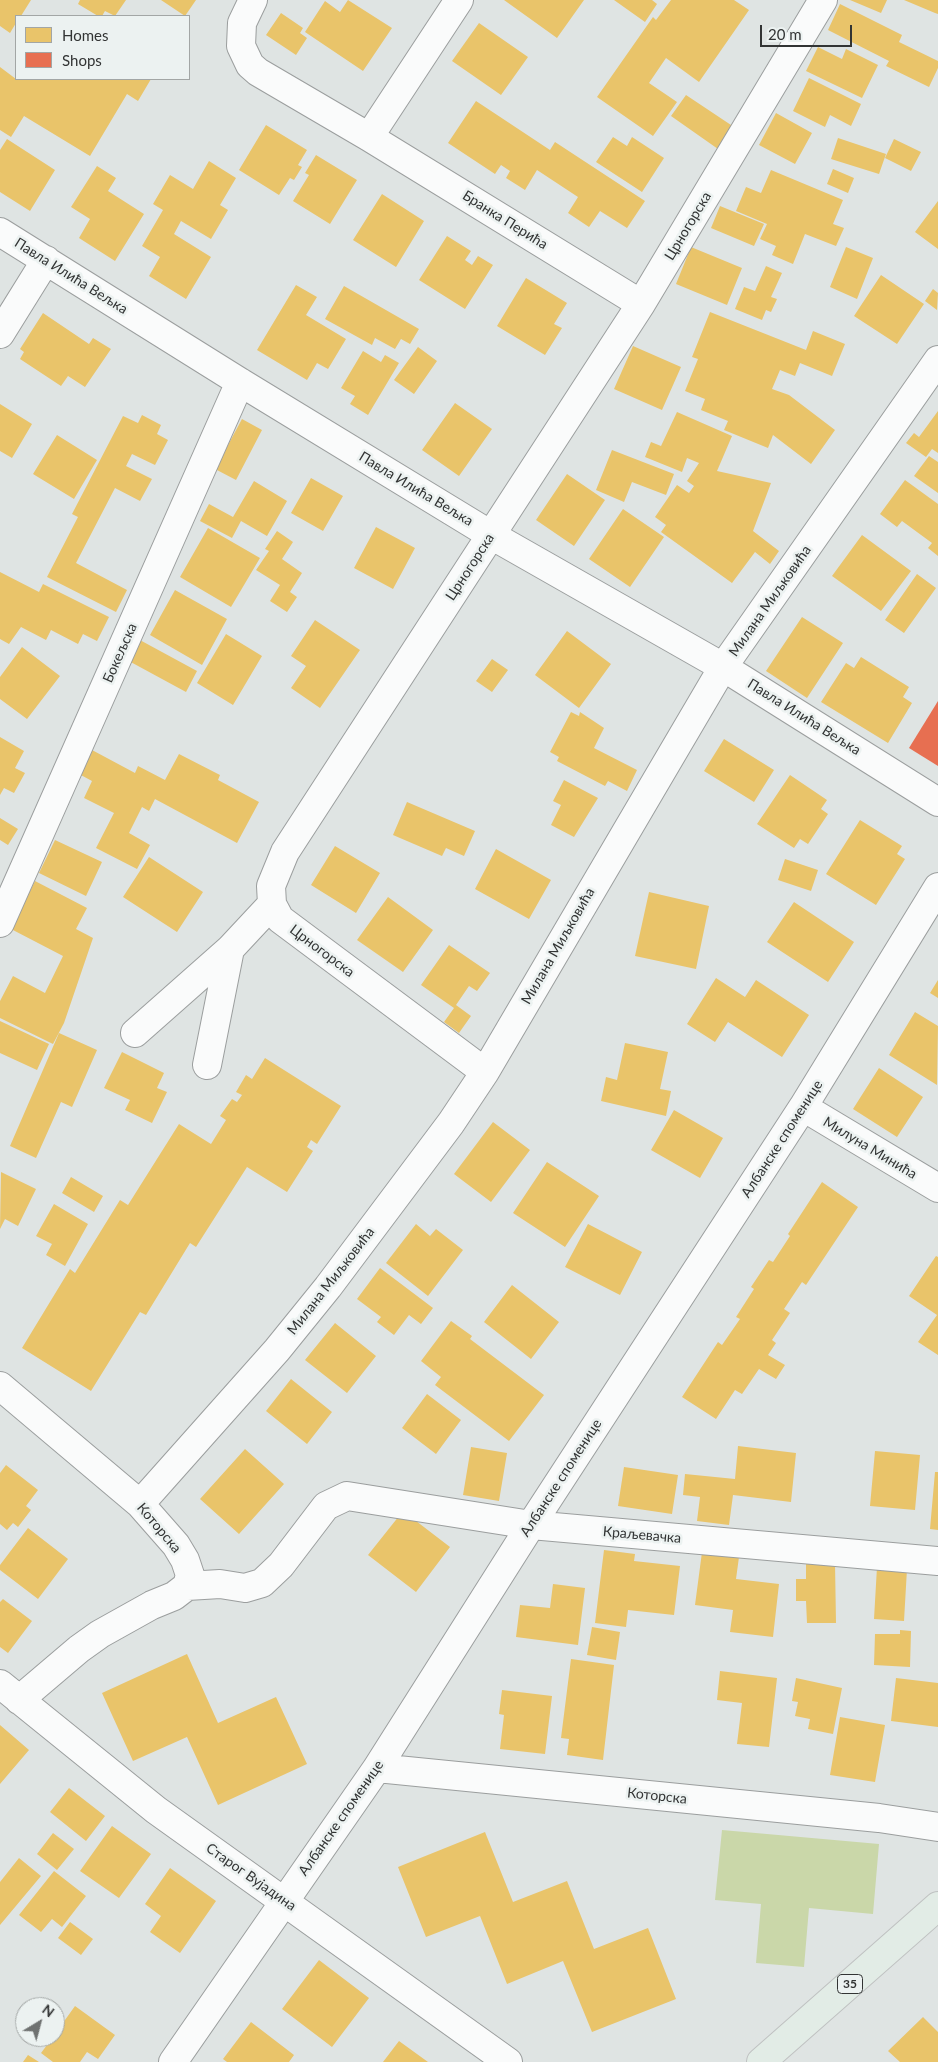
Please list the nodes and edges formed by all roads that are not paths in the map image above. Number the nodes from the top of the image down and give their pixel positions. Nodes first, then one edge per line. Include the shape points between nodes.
1 (253, 0) edge
2 (459, 0) edge
3 (823, 0) edge
4 (369, 137) junction
5 (0, 232) edge
6 (46, 260) junction
7 (641, 304) junction
8 (0, 334) edge
9 (938, 360) edge
10 (240, 382) junction
11 (491, 535) junction
12 (724, 667) junction
13 (938, 802) edge
14 (938, 887) edge
15 (272, 904) junction
16 (0, 923) edge
17 (230, 949) junction
18 (135, 1033) dead end
19 (208, 1065) dead end
20 (486, 1072) junction
21 (803, 1107) junction
22 (938, 1188) edge
23 (0, 1386) edge
24 (140, 1504) junction
25 (531, 1525) junction
26 (938, 1561) edge
27 (187, 1586) junction
28 (9, 1692) edge
29 (377, 1768) junction
30 (938, 1827) edge
31 (284, 1900) junction
32 (938, 1906) edge
33 (173, 2062) edge
34 (508, 2062) edge
35 (761, 2062) edge

1 - 4 street, Бранка Перића via 242,23 241,35 244,55 250,65
2 - 4 street
3 - 7 street, Црногорска
4 - 7 street, Бранка Перића
5 - 6 street, Павла Илића Вељка
6 - 8 street
6 - 10 street, Павла Илића Вељка
7 - 11 street, Црногорска
9 - 12 street, Милана Миљковића
10 - 11 street, Павла Илића Вељка
10 - 16 street, Бокељска
11 - 12 street, Павла Илића Вељка
11 - 15 street, Црногорска via 285,852 271,886
12 - 13 street, Павла Илића Вељка
12 - 20 street, Милана Миљковића
14 - 21 street, Албанске споменице
15 - 17 street
15 - 20 street, Црногорска via 280,919 295,932
17 - 18 street
17 - 19 street
20 - 24 street, Милана Миљковића via 328,1287 277,1350
21 - 22 street, Милуна Минића
21 - 25 street, Албанске споменице
23 - 24 street, Которска
24 - 27 street, Которска via 185,1560 190,1576
25 - 26 street, Краљевачка
25 - 27 street, Краљевачка via 347,1496 326,1506 281,1566 262,1583 245,1588 220,1584
25 - 29 street, Албанске споменице
27 - 28 street via 100,1634
28 - 31 street, Старог Вујадина via 156,1810
29 - 30 street, Которска via 879,1818
29 - 31 street, Албанске споменице
31 - 33 street, Албанске споменице
31 - 34 street, Старог Вујадина
32 - 35 main road, 35

